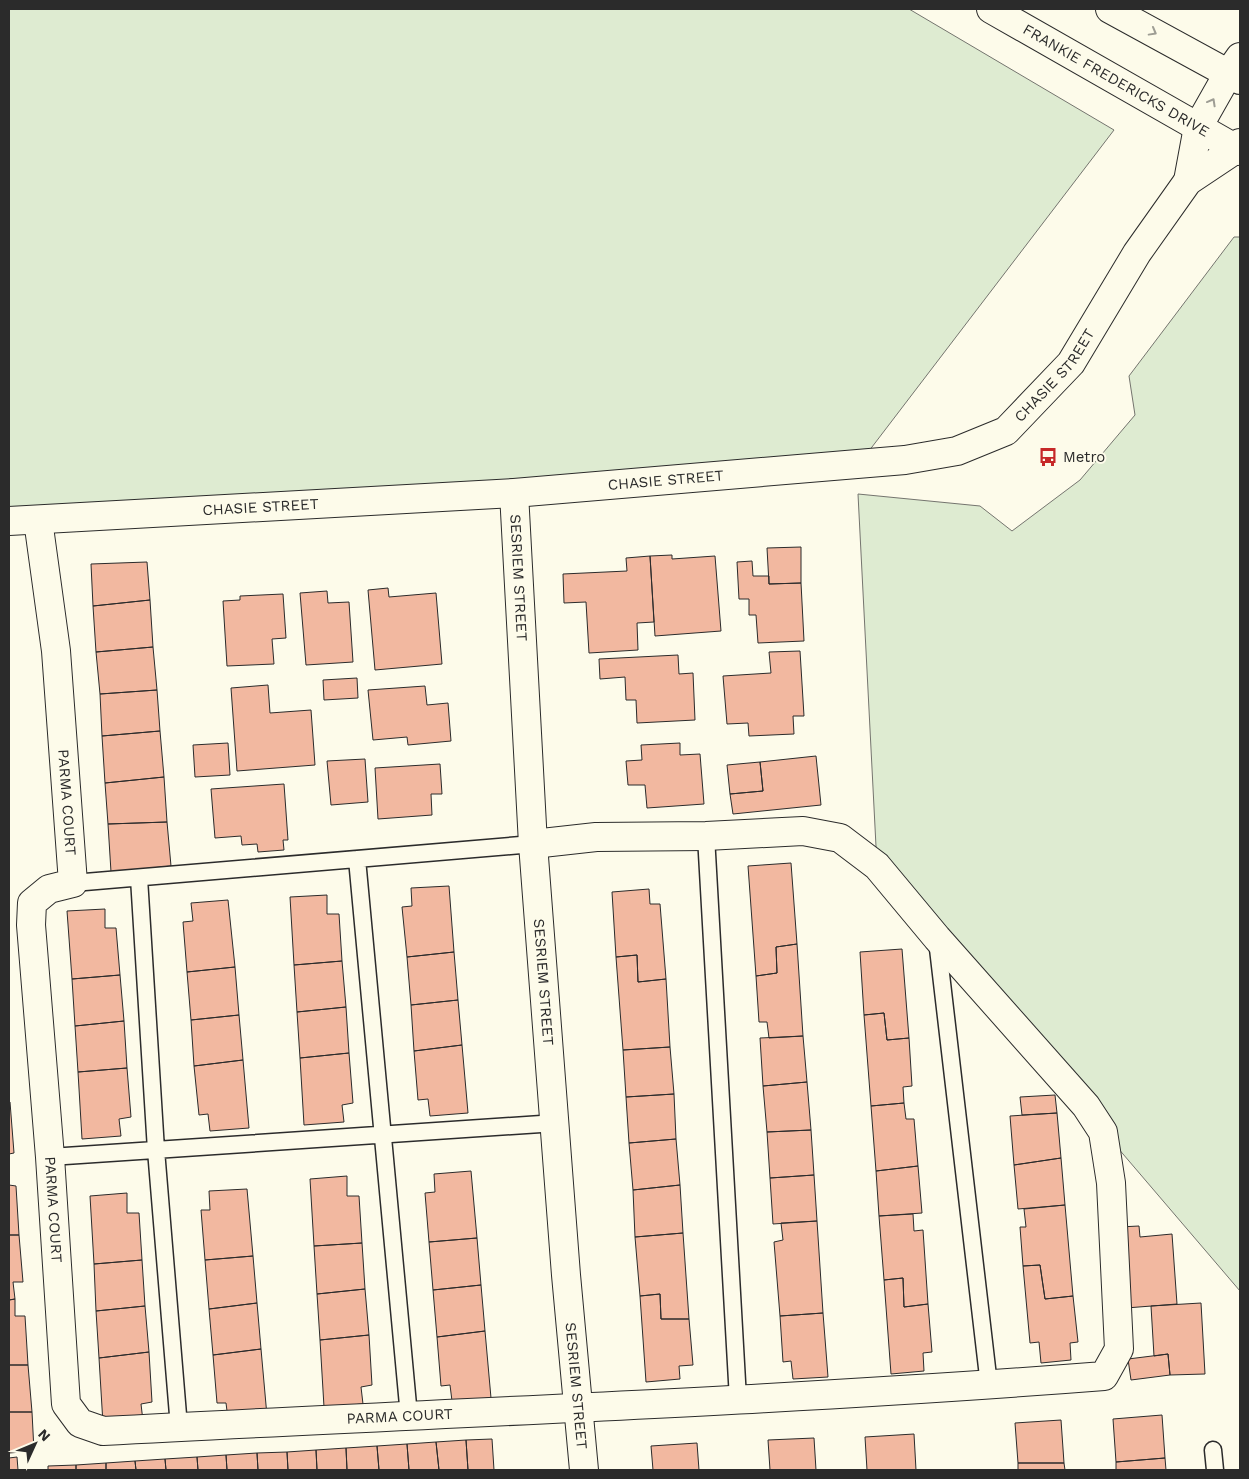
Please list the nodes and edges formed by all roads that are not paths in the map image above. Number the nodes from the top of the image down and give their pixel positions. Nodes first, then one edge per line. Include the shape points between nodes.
1 (991, 9) edge
2 (1110, 9) edge
3 (1236, 70) edge
4 (1198, 127) junction
5 (1239, 148) edge
6 (1188, 181) junction
7 (514, 493) junction
8 (38, 520) junction
9 (9, 521) edge
10 (706, 836) junction
11 (533, 844) junction
12 (357, 859) junction
13 (139, 878) junction
14 (73, 884) junction
15 (937, 938) junction
16 (556, 1123) junction
17 (383, 1135) junction
18 (156, 1150) junction
19 (50, 1157) junction
20 (989, 1384) junction
21 (738, 1399) junction
22 (579, 1408) junction
23 (408, 1416) junction
24 (179, 1427) junction
25 (1213, 1450) dead end
26 (584, 1470) edge
27 (1215, 1470) edge

1 - 4 street, FRANKIE FREDERICKS DRIVE
2 -> 3 street
4 -> 3 street, CHASIE STREET
4 - 5 street, FRANKIE FREDERICKS DRIVE
4 - 6 street, CHASIE STREET
5 - 6 street, CHASIE STREET
6 - 7 street, CHASIE STREET via 1137,252 1071,363 1006,430 957,451 905,460
7 - 8 street, CHASIE STREET
7 - 11 street, SESRIEM STREET
8 - 9 street, CHASIE STREET
8 - 14 street, PARMA COURT via 56,651
10 - 11 street via 596,837
10 - 15 street via 803,831 840,838 877,866
10 - 21 lane
11 - 12 lane
11 - 16 street, SESRIEM STREET
12 - 13 lane
12 - 17 lane
13 - 14 lane
13 - 18 lane
14 - 19 street, PARMA COURT via 49,890 32,903 31,925
15 - 20 lane
15 - 20 street, PARMA COURT via 1086,1106 1103,1132 1111,1183 1120,1349 1104,1376
16 - 17 lane
16 - 22 street, SESRIEM STREET
17 - 18 lane
17 - 23 lane
18 - 19 lane
18 - 24 lane
19 - 24 street, PARMA COURT via 66,1404 80,1423 102,1431
20 - 21 street, PARMA COURT
21 - 22 street, PARMA COURT
22 - 23 street, PARMA COURT
22 - 26 street, SESRIEM STREET
23 - 24 street, PARMA COURT
25 - 27 lane

